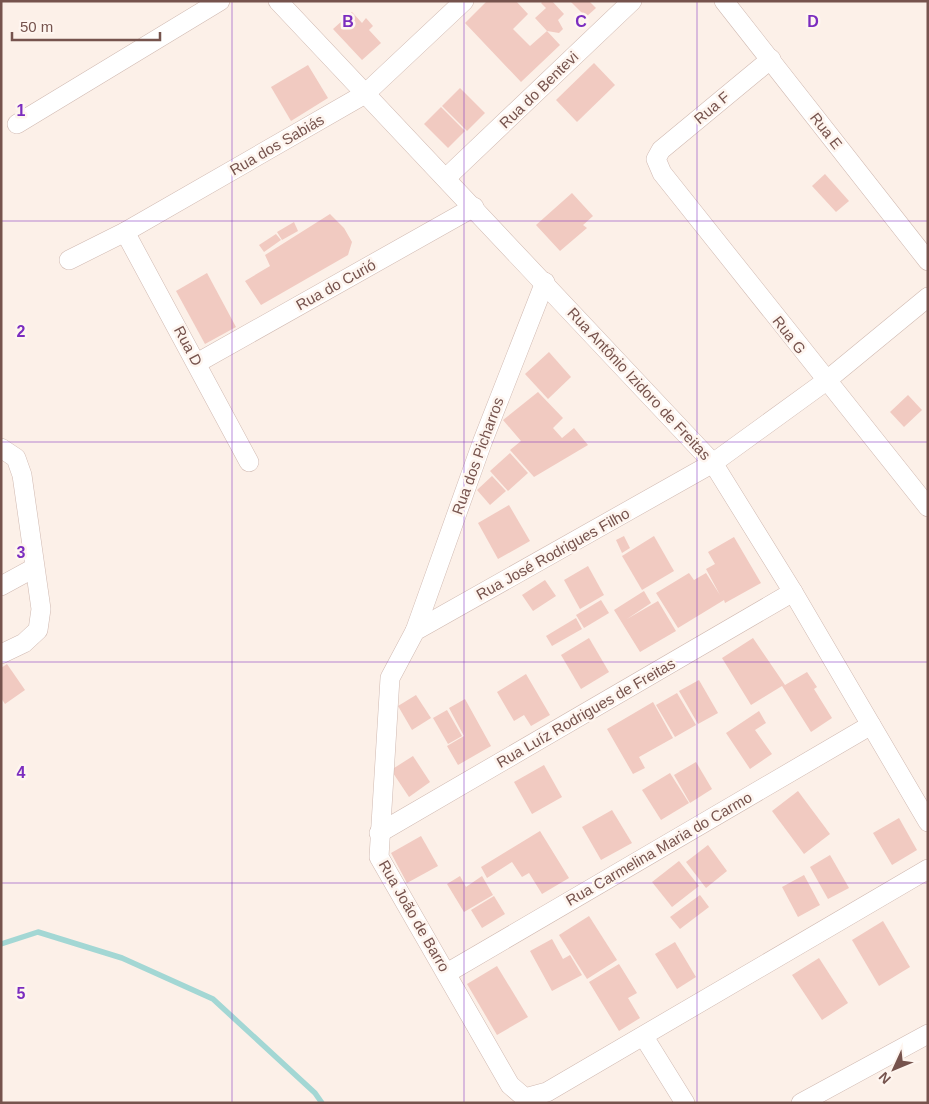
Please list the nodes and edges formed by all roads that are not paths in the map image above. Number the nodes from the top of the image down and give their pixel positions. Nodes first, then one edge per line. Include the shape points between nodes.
1 (220, 1) edge
2 (278, 1) edge
3 (464, 1) edge
4 (632, 1) edge
5 (724, 1) edge
6 (771, 59) junction
7 (365, 94) junction
8 (17, 124) dead end
9 (656, 159) joint
10 (446, 178) junction
11 (474, 208) junction
12 (125, 232) junction
13 (69, 260) dead end
14 (928, 261) edge
15 (545, 282) junction
16 (928, 297) edge
17 (197, 363) junction
18 (826, 381) junction
19 (1, 448) edge
20 (249, 462) dead end
21 (713, 463) junction
22 (928, 507) edge
23 (34, 568) junction
24 (1, 586) edge
25 (793, 592) junction
26 (415, 631) junction
27 (1, 654) edge
28 (872, 725) junction
29 (928, 822) edge
30 (379, 833) junction
31 (928, 869) edge
32 (447, 973) junction
33 (928, 1034) edge
34 (644, 1037) junction
35 (685, 1103) edge
36 (801, 1103) edge

1 - 8 street
2 - 7 street, Rua Antônio Izidoro de Freitas
3 - 7 street, Rua dos Sabiás
4 - 10 street, Rua do Bentevi
5 - 6 street, Rua E
6 - 9 street, Rua F via 661,150
6 - 14 street, Rua E
7 - 10 street, Rua Antônio Izidoro de Freitas
7 - 12 street, Rua dos Sabiás
9 - 18 street, Rua G via 662,173
10 - 11 street, Rua Antônio Izidoro de Freitas
11 - 15 street, Rua Antônio Izidoro de Freitas
11 - 17 street, Rua do Curió
12 - 13 street, Rua dos Sabiás
12 - 17 street, Rua D
15 - 21 street, Rua Antônio Izidoro de Freitas
15 - 26 street, Rua dos Picharros via 482,443
16 - 18 street, Rua José Rodrigues Filho
17 - 20 street, Rua D
18 - 21 street, Rua José Rodrigues Filho
18 - 22 street, Rua G
19 - 23 street via 16,458 22,475
21 - 25 street, Rua Antônio Izidoro de Freitas
21 - 26 street, Rua José Rodrigues Filho
23 - 24 street
23 - 27 street via 41,609 38,630 24,643
25 - 28 street, Rua Antônio Izidoro de Freitas
25 - 30 street, Rua Luíz Rodrigues de Freitas
26 - 30 street, Rua João de Barro via 390,678
28 - 29 street, Rua Antônio Izidoro de Freitas
28 - 32 street, Rua Carmelina Maria do Carmo
30 - 32 street, Rua João de Barro via 379,857
31 - 34 street
32 - 34 street, Rua João de Barro via 510,1086 525,1098 547,1092
33 - 36 street
34 - 35 street

